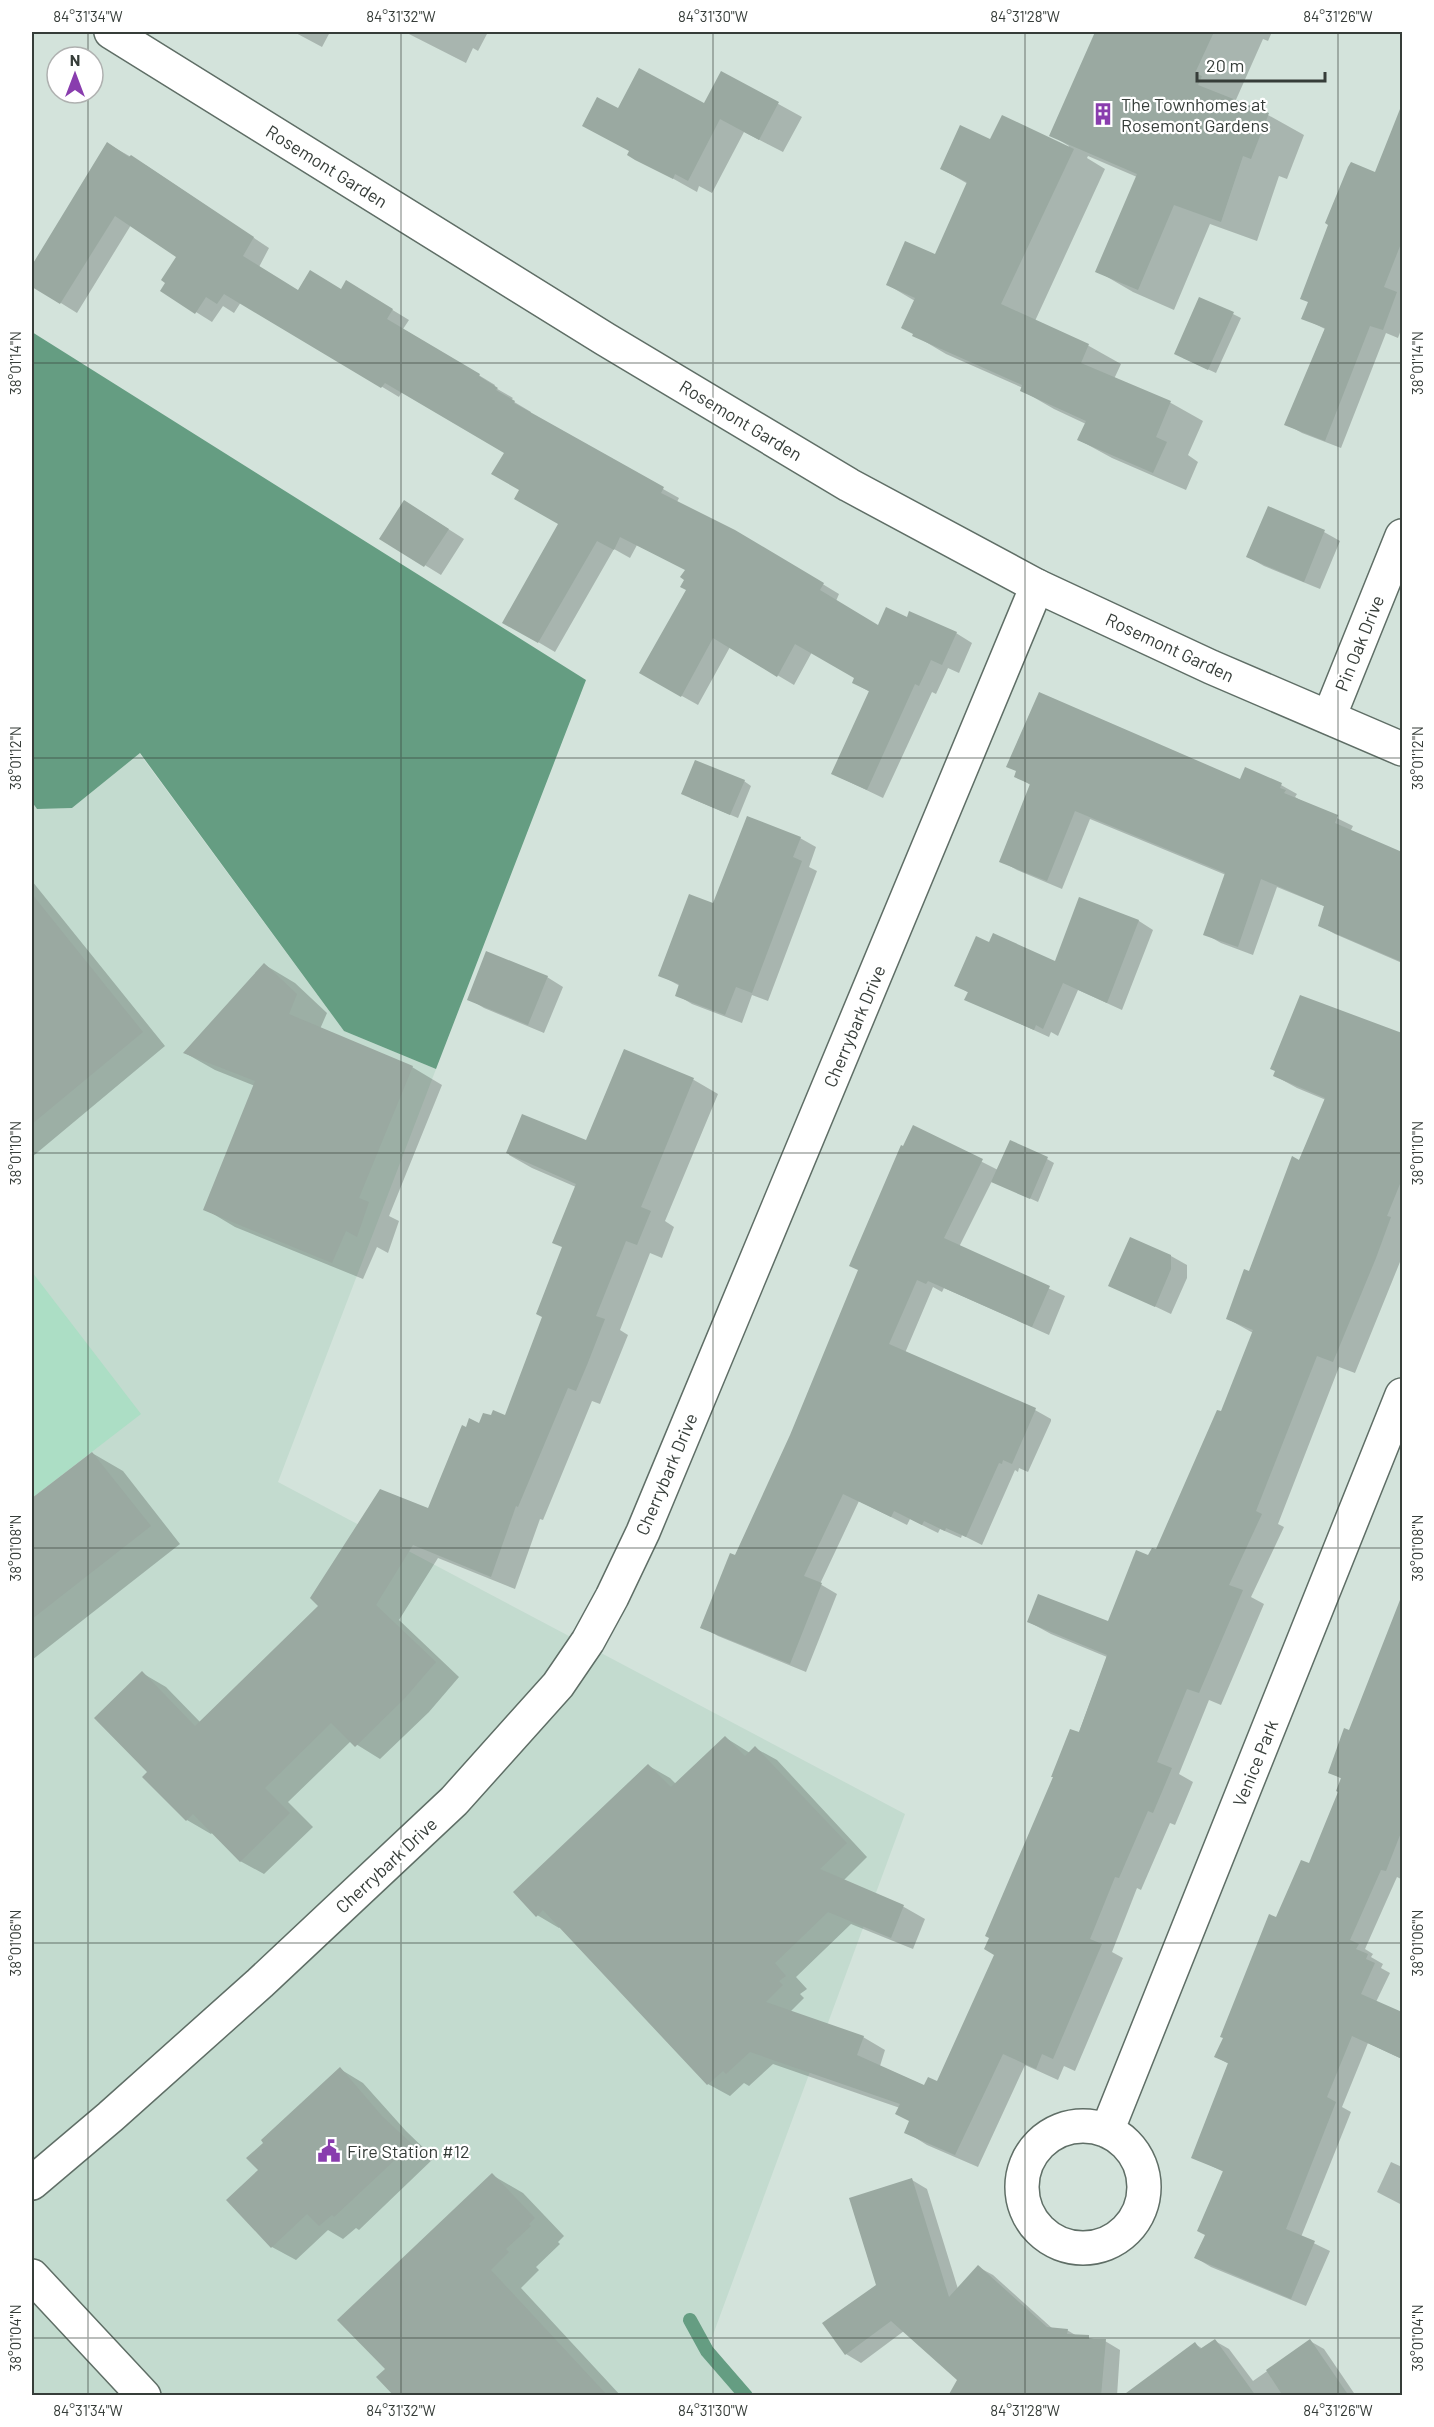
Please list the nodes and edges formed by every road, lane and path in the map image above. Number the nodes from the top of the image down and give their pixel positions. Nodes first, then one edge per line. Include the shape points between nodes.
1 (111, 32) edge
2 (1402, 536) edge
3 (1037, 586) junction
4 (1329, 717) junction
5 (1402, 749) edge
6 (1402, 1395) edge
7 (1107, 2130) dead end
8 (32, 2183) edge
9 (32, 2276) edge
10 (144, 2396) edge

1 - 3 street, Rosemont Garden via 690,390 849,485
2 - 4 street, Pin Oak Drive
3 - 4 street, Rosemont Garden
3 - 8 street, Cherrybark Drive via 643,1532 588,1641 558,1685 454,1801 260,1983
4 - 5 street, Rosemont Garden
6 - 7 street, Venice Park
9 - 10 street

